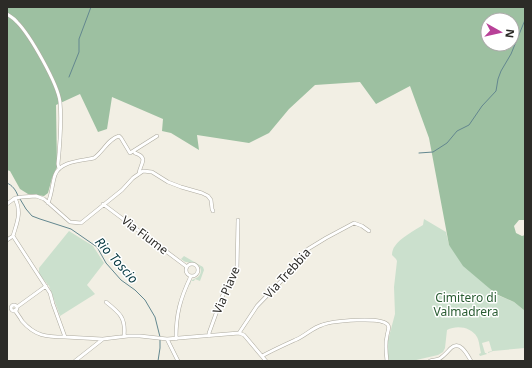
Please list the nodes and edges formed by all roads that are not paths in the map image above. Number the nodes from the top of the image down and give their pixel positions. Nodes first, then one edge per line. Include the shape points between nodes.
1 (7, 14) edge
2 (157, 136) dead end
3 (135, 153) dead end
4 (60, 169) junction
5 (138, 174) junction
6 (16, 198) junction
7 (48, 203) junction
8 (7, 204) edge
9 (103, 204) junction
10 (213, 211) dead end
11 (238, 220) dead end
12 (369, 230) dead end
13 (14, 236) junction
14 (7, 240) edge
15 (187, 267) junction
16 (191, 276) junction
17 (46, 286) junction
18 (106, 302) dead end
19 (7, 307) edge
20 (14, 309) junction
21 (239, 333) junction
22 (124, 336) junction
23 (209, 336) junction
24 (65, 337) junction
25 (103, 339) junction
26 (167, 339) junction
27 (176, 339) junction
28 (262, 356) junction
29 (75, 361) edge
30 (178, 361) edge
31 (266, 361) edge
32 (387, 361) edge
33 (430, 361) edge
34 (471, 361) edge

1 - 4 street via 18,23 31,41 55,85 61,112 58,164
2 - 4 street via 130,153 121,138 116,136 94,158 67,164
3 - 5 street via 143,159
4 - 7 street via 55,176
5 - 9 street
5 - 10 street via 143,171 152,172 168,182 202,193 211,200
6 - 7 street via 36,196
6 - 8 street
6 - 13 street via 19,216
7 - 9 street via 70,222 81,223
9 - 15 street, Via Fiume
11 - 23 street, Via Piave via 238,268 222,297
12 - 21 street, Via Trebbia via 354,223 308,249 257,306
13 - 14 street
13 - 17 street
15 - 16 street via 187,274
15 - 16 street via 193,264 198,269 196,275
16 - 27 street via 179,306
17 - 20 street
17 - 24 street
18 - 22 street via 124,321
19 - 20 street
20 - 24 street via 27,326 40,335
21 - 23 street
21 - 28 street via 244,335
22 - 25 street
22 - 26 street
23 - 27 street
24 - 25 street
25 - 29 street
26 - 27 street
26 - 30 street
28 - 31 street
28 - 32 street via 324,324 371,320 388,324
33 - 34 street via 438,359 457,346 462,348

